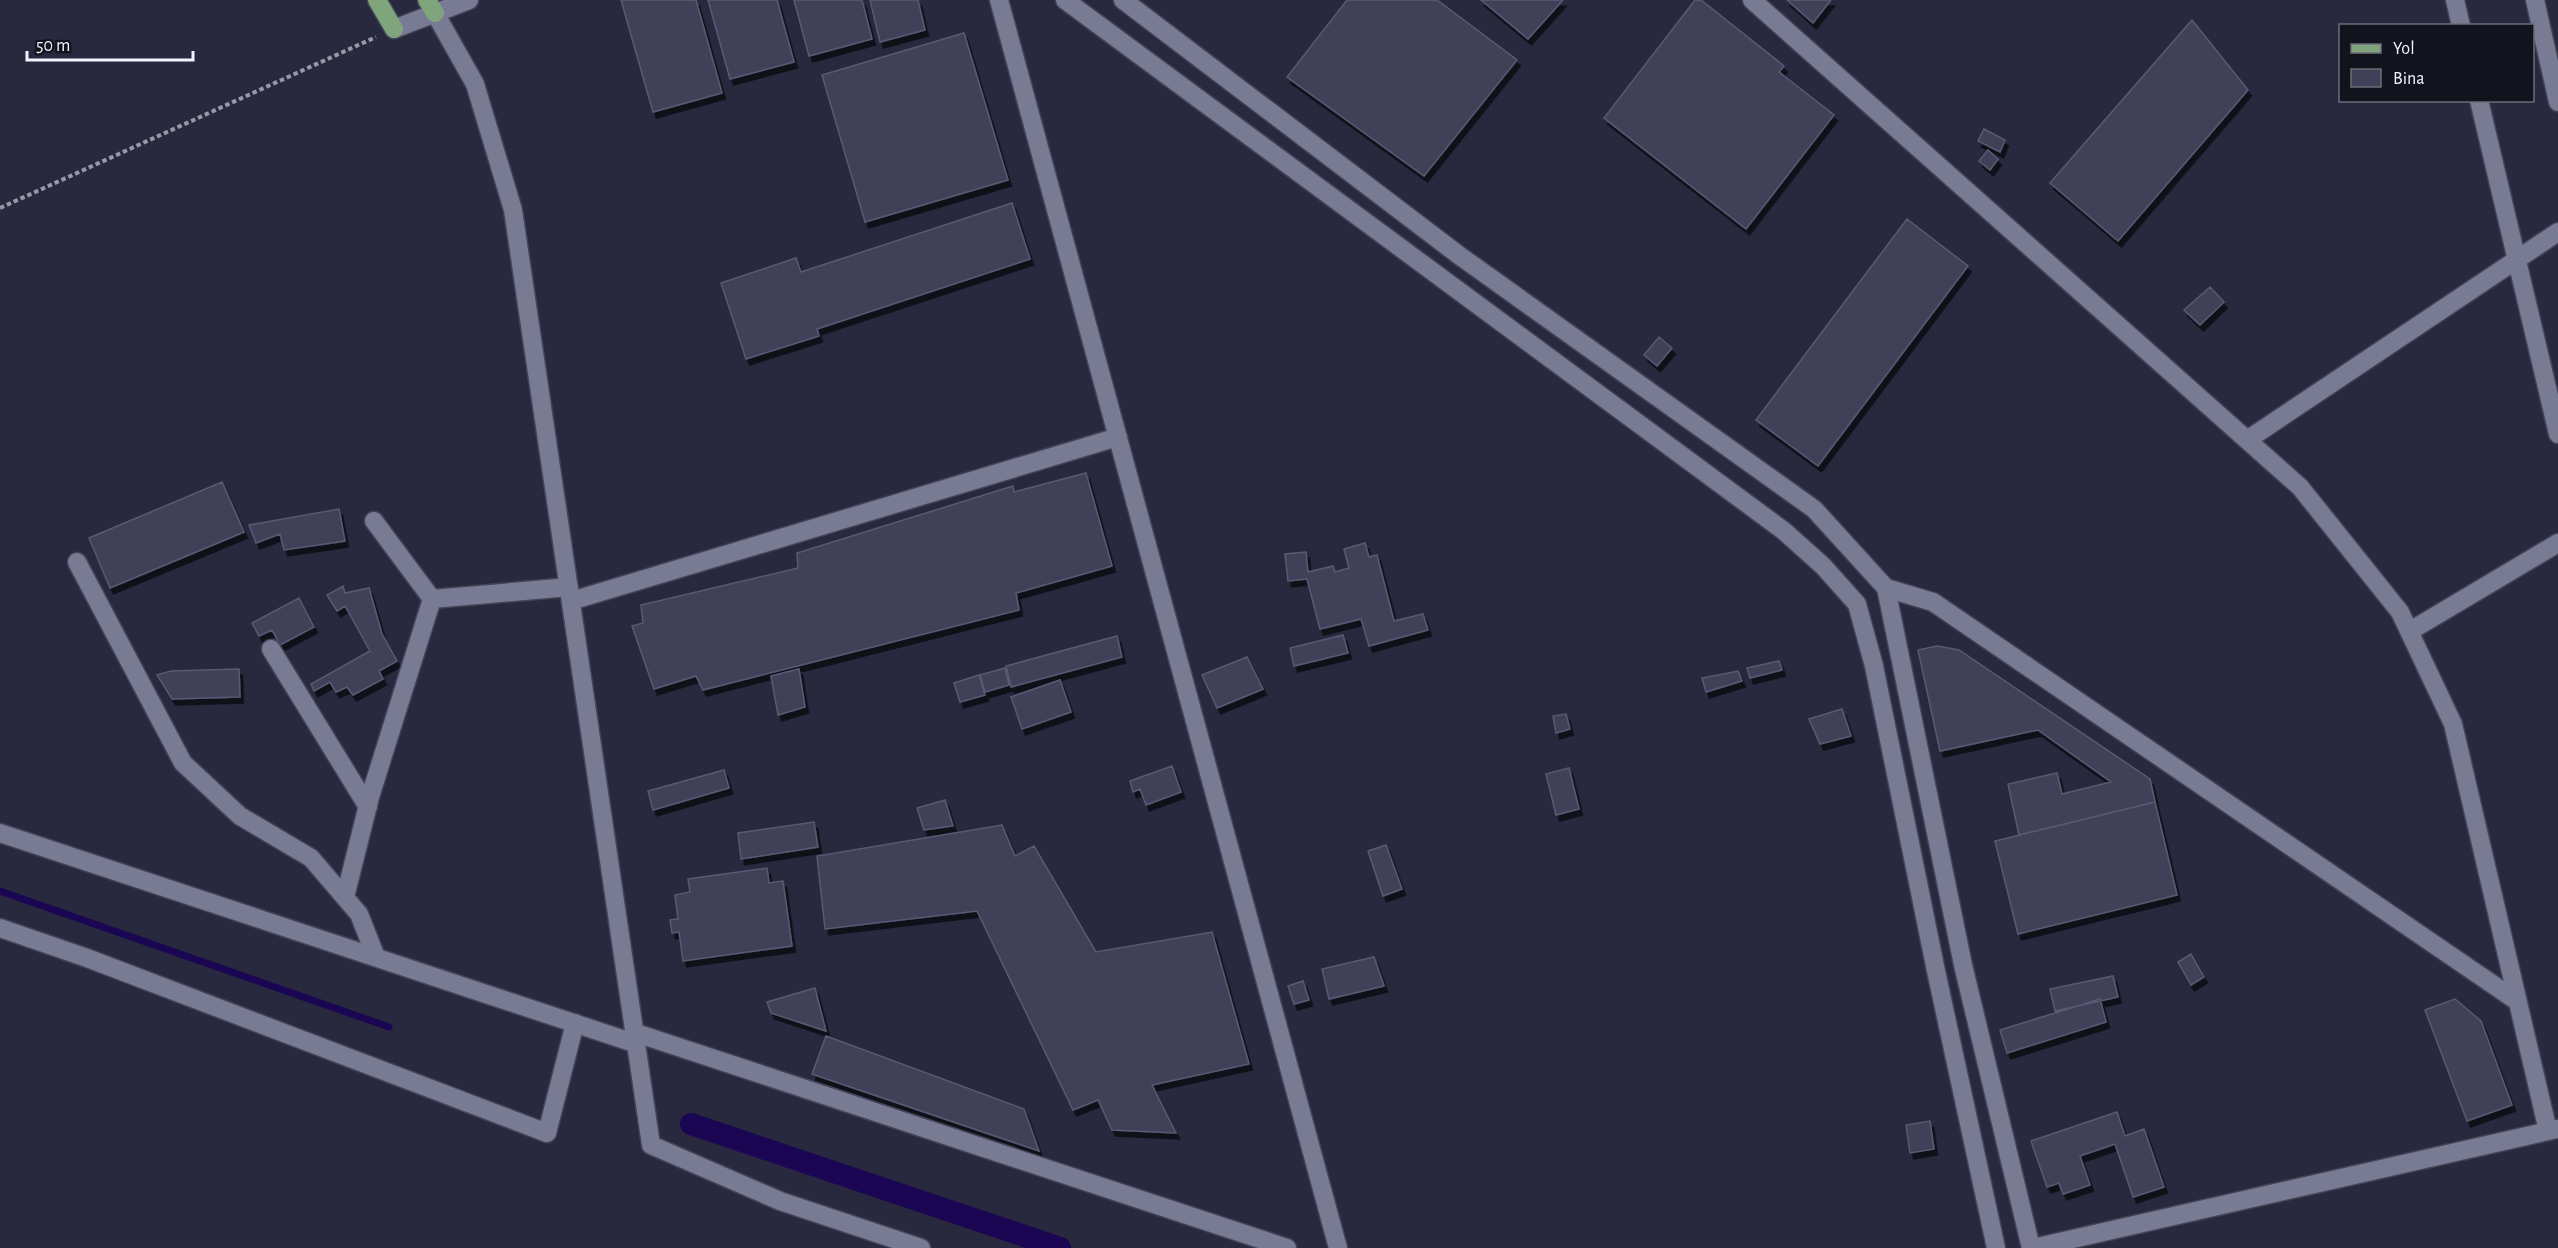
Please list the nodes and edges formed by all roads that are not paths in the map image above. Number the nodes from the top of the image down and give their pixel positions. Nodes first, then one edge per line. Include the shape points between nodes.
1 (377, 0) edge
2 (469, 0) edge
3 (999, 0) edge
4 (1065, 0) edge
5 (1123, 0) edge
6 (1752, 0) edge
7 (2455, 0) edge
8 (2535, 0) edge
9 (431, 7) edge
10 (2461, 24) edge
11 (394, 29) joint
12 (2479, 102) edge
13 (2558, 102) edge
14 (2558, 232) edge
15 (2516, 259) junction
16 (2558, 434) edge
17 (1118, 437) junction
18 (2247, 440) junction
19 (374, 521) dead end
20 (2558, 543) edge
21 (77, 562) dead end
22 (1886, 588) junction
23 (570, 594) junction
24 (432, 599) junction
25 (2410, 631) junction
26 (271, 649) dead end
27 (368, 807) junction
28 (0, 832) edge
29 (345, 897) junction
30 (0, 928) edge
31 (376, 957) junction
32 (2517, 1001) junction
33 (575, 1023) junction
34 (636, 1038) junction
35 (2553, 1130) edge
36 (921, 1248) edge
37 (1287, 1248) edge
38 (1338, 1248) edge
39 (1996, 1248) edge
40 (2032, 1248) edge

1 - 11 main road
2 - 9 street
3 - 17 street
4 - 39 street via 1784,531 1857,604 1874,666
5 - 22 street via 1460,256 1814,509
6 - 18 street
7 - 10 street
8 - 13 street
9 - 11 street
9 - 23 street via 475,84 513,210
12 - 15 street
14 - 15 street
15 - 16 street
15 - 18 street
17 - 23 street
17 - 38 street
18 - 25 street via 2300,487 2400,612
19 - 24 street
20 - 25 street
21 - 29 street via 183,763 240,816 311,858
22 - 32 street via 1933,602
22 - 40 street via 1964,965
23 - 24 street
23 - 34 street
24 - 27 street
25 - 32 street via 2453,724
26 - 27 street
27 - 29 street
28 - 31 street
29 - 31 street via 359,914
30 - 33 street via 547,1133
31 - 33 street
32 - 35 street
33 - 34 street
34 - 36 street via 651,1145 780,1201
34 - 37 street
35 - 40 street

